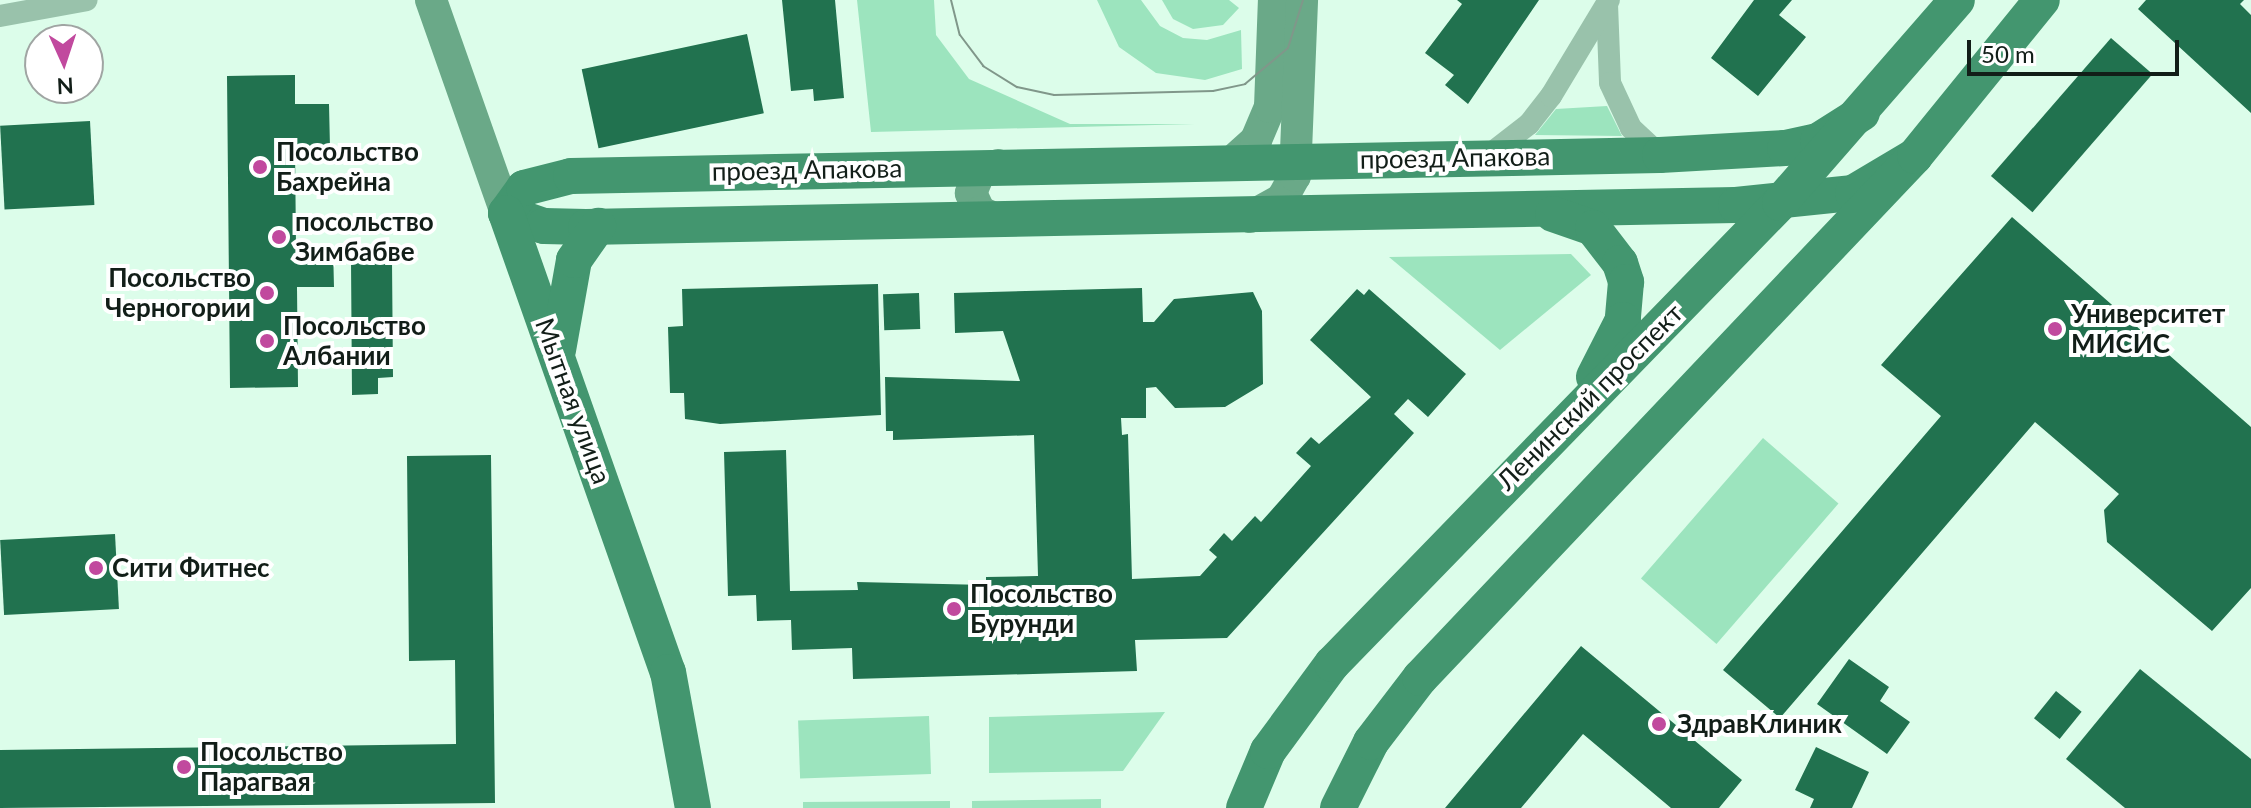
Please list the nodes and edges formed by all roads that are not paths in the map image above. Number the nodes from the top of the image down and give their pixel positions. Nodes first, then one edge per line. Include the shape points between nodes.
1 (87, 0) edge
2 (431, 0) edge
3 (1274, 0) edge
4 (1302, 0) edge
5 (1957, 0) edge
6 (2042, 0) edge
7 (1608, 2) edge
8 (0, 16) edge
9 (1862, 113) junction
10 (1660, 155) junction
11 (1915, 156) junction
12 (1482, 159) junction
13 (1298, 160) junction
14 (1233, 161) junction
15 (998, 165) junction
16 (1780, 203) junction
17 (1528, 210) junction
18 (506, 213) junction
19 (1250, 217) junction
20 (999, 220) junction
21 (598, 226) junction
22 (557, 356) junction
23 (1572, 415) junction
24 (693, 808) edge
25 (1244, 808) edge
26 (1338, 808) edge

1 - 8 street
2 - 18 main road, Мытная улица
3 - 14 main road via 1270,107 1256,140
4 - 13 main road
5 - 9 main road, Ленинский проспект
6 - 11 main road
7 - 10 street via 1610,83 1631,128
7 - 12 street via 1529,124
9 - 10 main road, проезд Апакова via 1818,141 1785,148
9 - 16 main road, Ленинский проспект
10 - 12 main road, проезд Апакова
11 - 16 main road via 1853,193
11 - 26 main road via 1420,678 1371,742
12 - 13 main road, проезд Апакова
13 - 14 main road, проезд Апакова
13 - 19 main road via 1282,199
14 - 15 main road, проезд Апакова
15 - 18 main road, проезд Апакова via 571,176 524,188
15 - 20 main road via 979,174 971,193 980,212
16 - 17 main road
16 - 23 main road, Ленинский проспект
17 - 19 main road, проезд Апакова
17 - 23 main road via 1571,217 1593,228 1620,263 1626,282 1623,320
18 - 21 main road, проезд Апакова via 544,226
18 - 22 main road, Мытная улица
19 - 20 main road, проезд Апакова
20 - 21 main road, проезд Апакова
21 - 22 main road via 574,260
22 - 24 main road, Мытная улица via 668,672
23 - 25 main road, Ленинский проспект via 1332,664 1268,751

